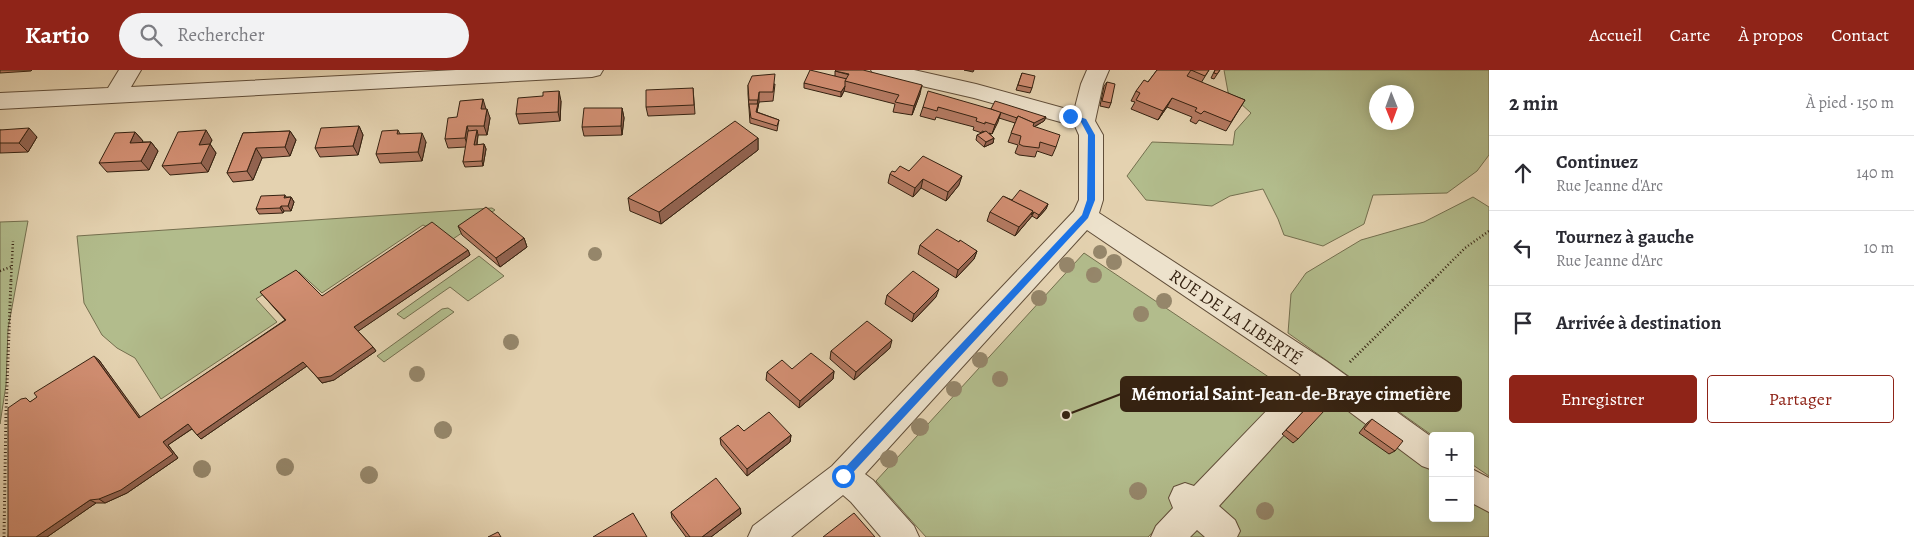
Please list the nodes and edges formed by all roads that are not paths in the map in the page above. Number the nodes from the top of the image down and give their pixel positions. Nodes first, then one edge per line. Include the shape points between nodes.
1 (130, 70) edge
2 (592, 70) edge
3 (882, 70) edge
4 (1098, 70) edge
5 (114, 96) junction
6 (0, 101) edge
7 (1084, 121) junction
8 (1085, 216) junction
9 (1334, 370) junction
10 (1429, 453) edge
11 (843, 476) junction
12 (1474, 486) edge
13 (1489, 497) edge
14 (1191, 502) junction
15 (1224, 531) dead end
16 (765, 537) edge
17 (902, 537) edge
18 (1168, 537) edge

1 - 5 street
2 - 5 street
3 - 7 street via 976,91
4 - 7 street
5 - 6 street
7 - 8 street via 1091,135 1091,200
8 - 9 street, RUE DE LA LIBERTÉ
8 - 11 street
9 - 10 street, RUE DE LA LIBERTÉ
9 - 14 street
11 - 16 street
11 - 17 street via 862,491
12 - 13 street
14 - 15 street
14 - 18 street

